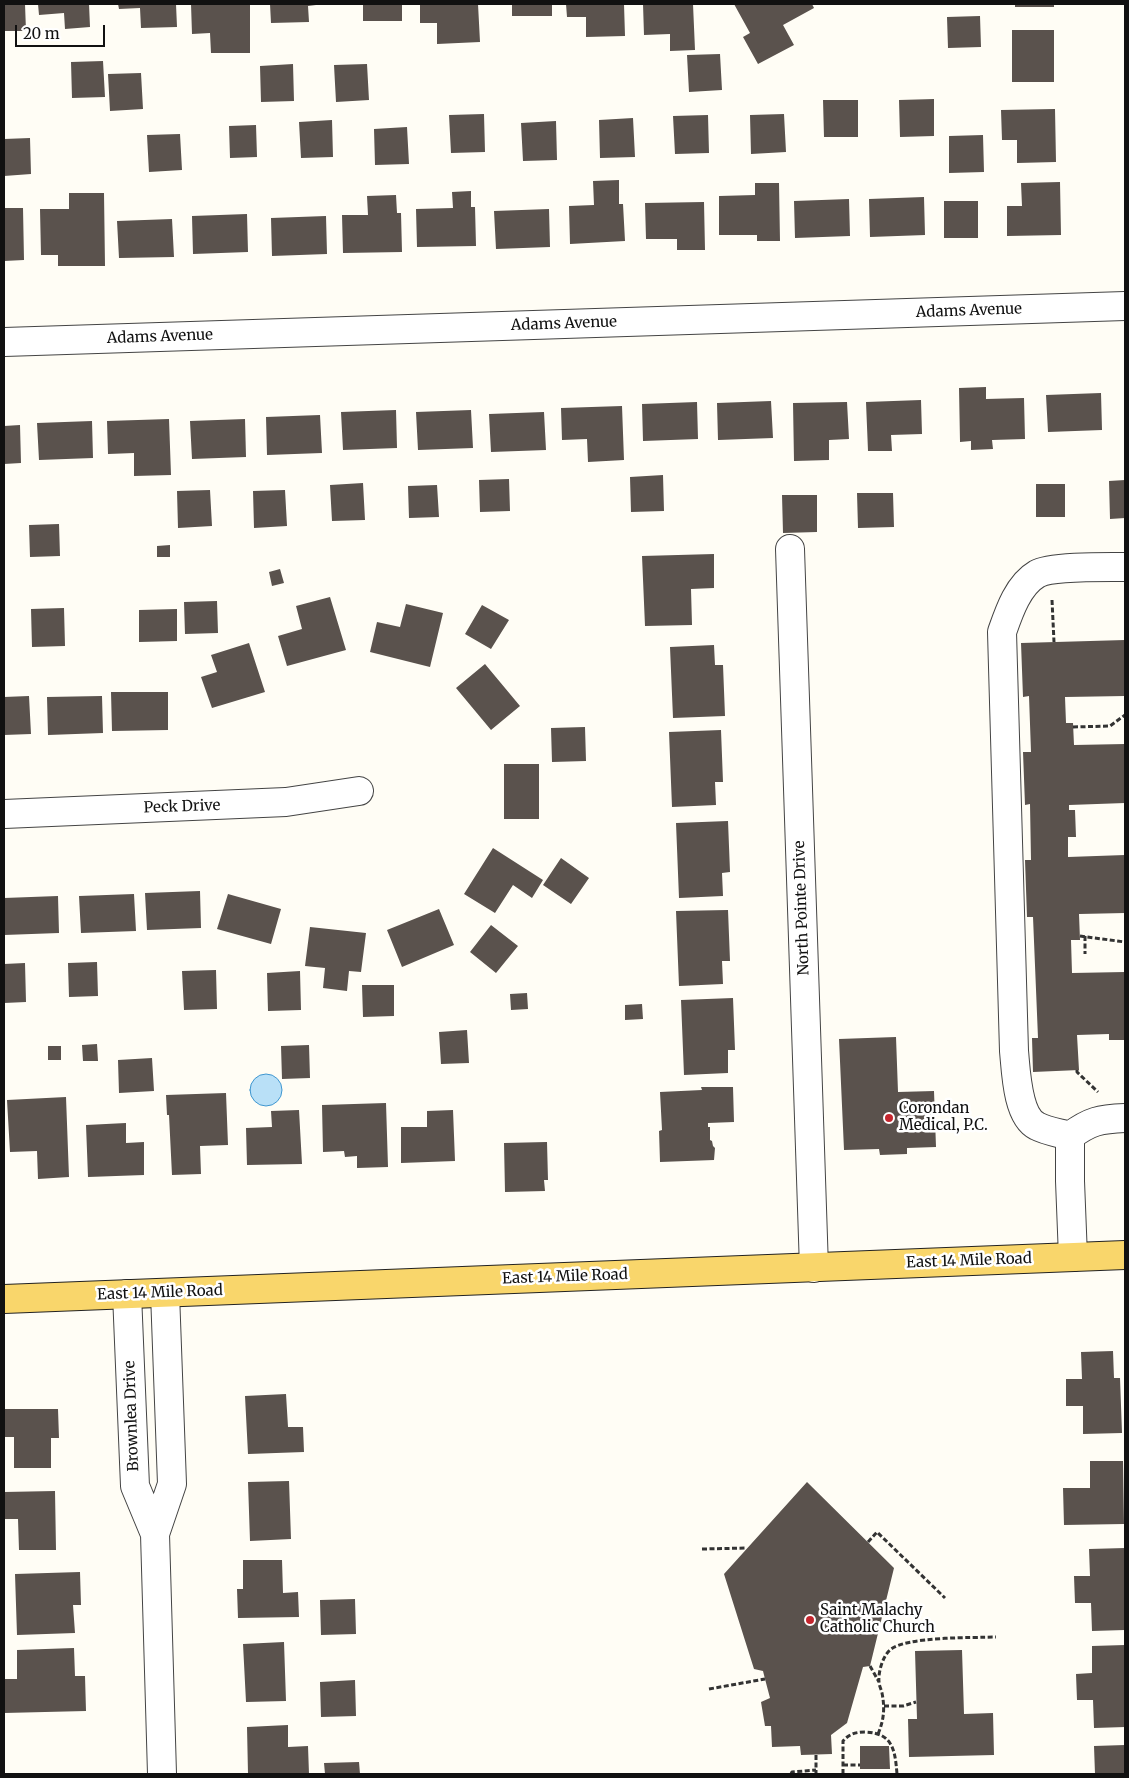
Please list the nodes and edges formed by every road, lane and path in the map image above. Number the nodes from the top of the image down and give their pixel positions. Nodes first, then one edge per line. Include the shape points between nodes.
1 (1125, 306) edge
2 (4, 342) edge
3 (790, 549) dead end
4 (1125, 567) edge
5 (1046, 596) dead end
6 (1054, 642) dead end
7 (1125, 715) edge
8 (1074, 727) dead end
9 (359, 791) dead end
10 (4, 814) edge
11 (1080, 936) dead end
12 (1085, 936) junction
13 (1125, 942) edge
14 (1085, 954) dead end
15 (1077, 1070) dead end
16 (1102, 1095) dead end
17 (1125, 1118) edge
18 (1070, 1136) junction
19 (1125, 1255) edge
20 (1073, 1257) junction
21 (814, 1268) junction
22 (165, 1293) junction
23 (127, 1294) junction
24 (4, 1299) edge
25 (156, 1534) junction
26 (868, 1542) dead end
27 (747, 1548) dead end
28 (702, 1549) dead end
29 (945, 1598) dead end
30 (996, 1637) dead end
31 (870, 1666) dead end
32 (765, 1679) dead end
33 (879, 1683) junction
34 (709, 1689) dead end
35 (916, 1702) dead end
36 (884, 1706) junction
37 (878, 1734) junction
38 (816, 1754) dead end
39 (860, 1764) dead end
40 (844, 1765) junction
41 (816, 1772) edge
42 (162, 1774) edge
43 (791, 1774) edge
44 (844, 1774) edge
45 (897, 1774) edge

1 - 2 street, Adams Avenue
3 - 21 street, North Pointe Drive
4 - 18 street via 1059,569 1038,573 1010,607 1002,632 1014,1051 1021,1102 1027,1119 1036,1126
5 - 6 path via 1052,601
7 - 8 path via 1110,726
9 - 10 street, Peck Drive via 286,802
11 - 12 path
12 - 13 path
12 - 14 path
15 - 16 path
17 - 18 street via 1104,1119 1084,1126
18 - 20 street
19 - 20 main road, East 14 Mile Road
20 - 21 main road, East 14 Mile Road
21 - 22 main road, East 14 Mile Road
22 - 23 main road, East 14 Mile Road
22 - 25 street, Brownlea Drive via 172,1484
23 - 24 main road, East 14 Mile Road
23 - 25 street, Brownlea Drive via 135,1486
25 - 42 street, Brownlea Drive
26 - 29 path via 877,1532
27 - 28 path
30 - 33 path via 914,1641 896,1646 885,1655
31 - 33 path
32 - 34 path
33 - 36 path
35 - 36 path
36 - 37 path
37 - 40 path via 857,1732 847,1736 843,1741
37 - 45 path via 889,1741 895,1754
38 - 41 path
39 - 40 path
40 - 44 path
41 - 43 path via 799,1770

